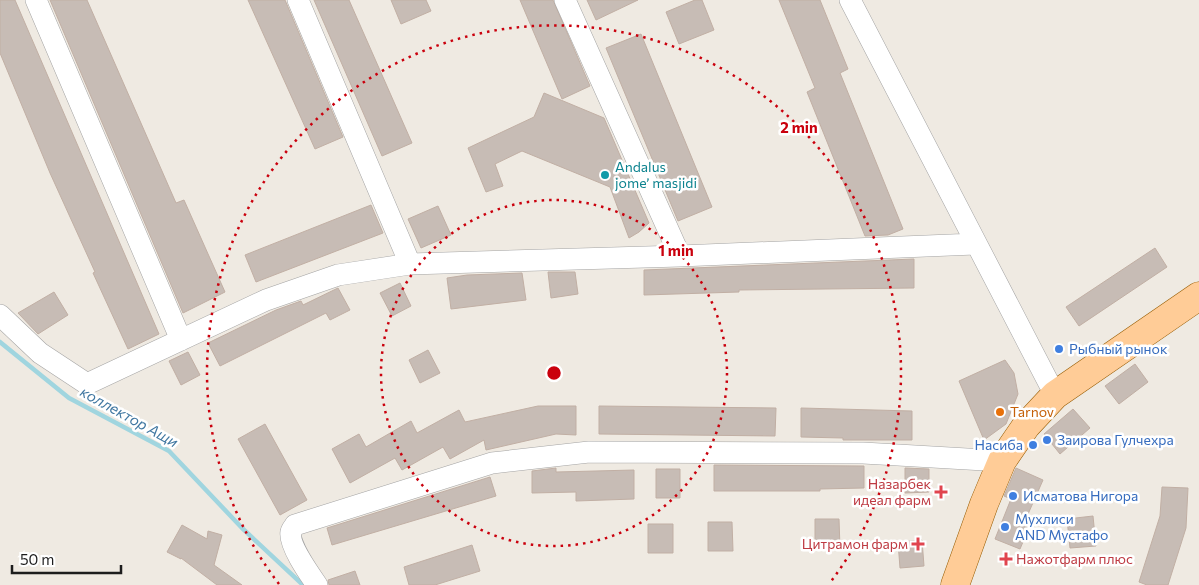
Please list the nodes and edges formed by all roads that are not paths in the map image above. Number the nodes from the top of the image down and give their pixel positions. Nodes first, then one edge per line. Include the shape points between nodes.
1 (36, 0) edge
2 (298, 0) edge
3 (565, 0) edge
4 (850, 0) edge
5 (975, 244) junction
6 (680, 256) junction
7 (410, 264) junction
8 (1199, 296) edge
9 (0, 315) edge
10 (181, 340) junction
11 (1055, 395) junction
12 (1002, 461) junction
13 (317, 585) edge
14 (955, 585) edge

1 - 10 street
2 - 7 street
3 - 6 street
4 - 5 street
5 - 6 street
5 - 11 street
6 - 7 street
7 - 10 street via 338,275 266,300
8 - 11 main road
9 - 10 street via 40,353 87,384
11 - 12 main road via 1026,426
12 - 13 street via 863,452 589,452 492,463 295,525 291,539
12 - 14 main road

